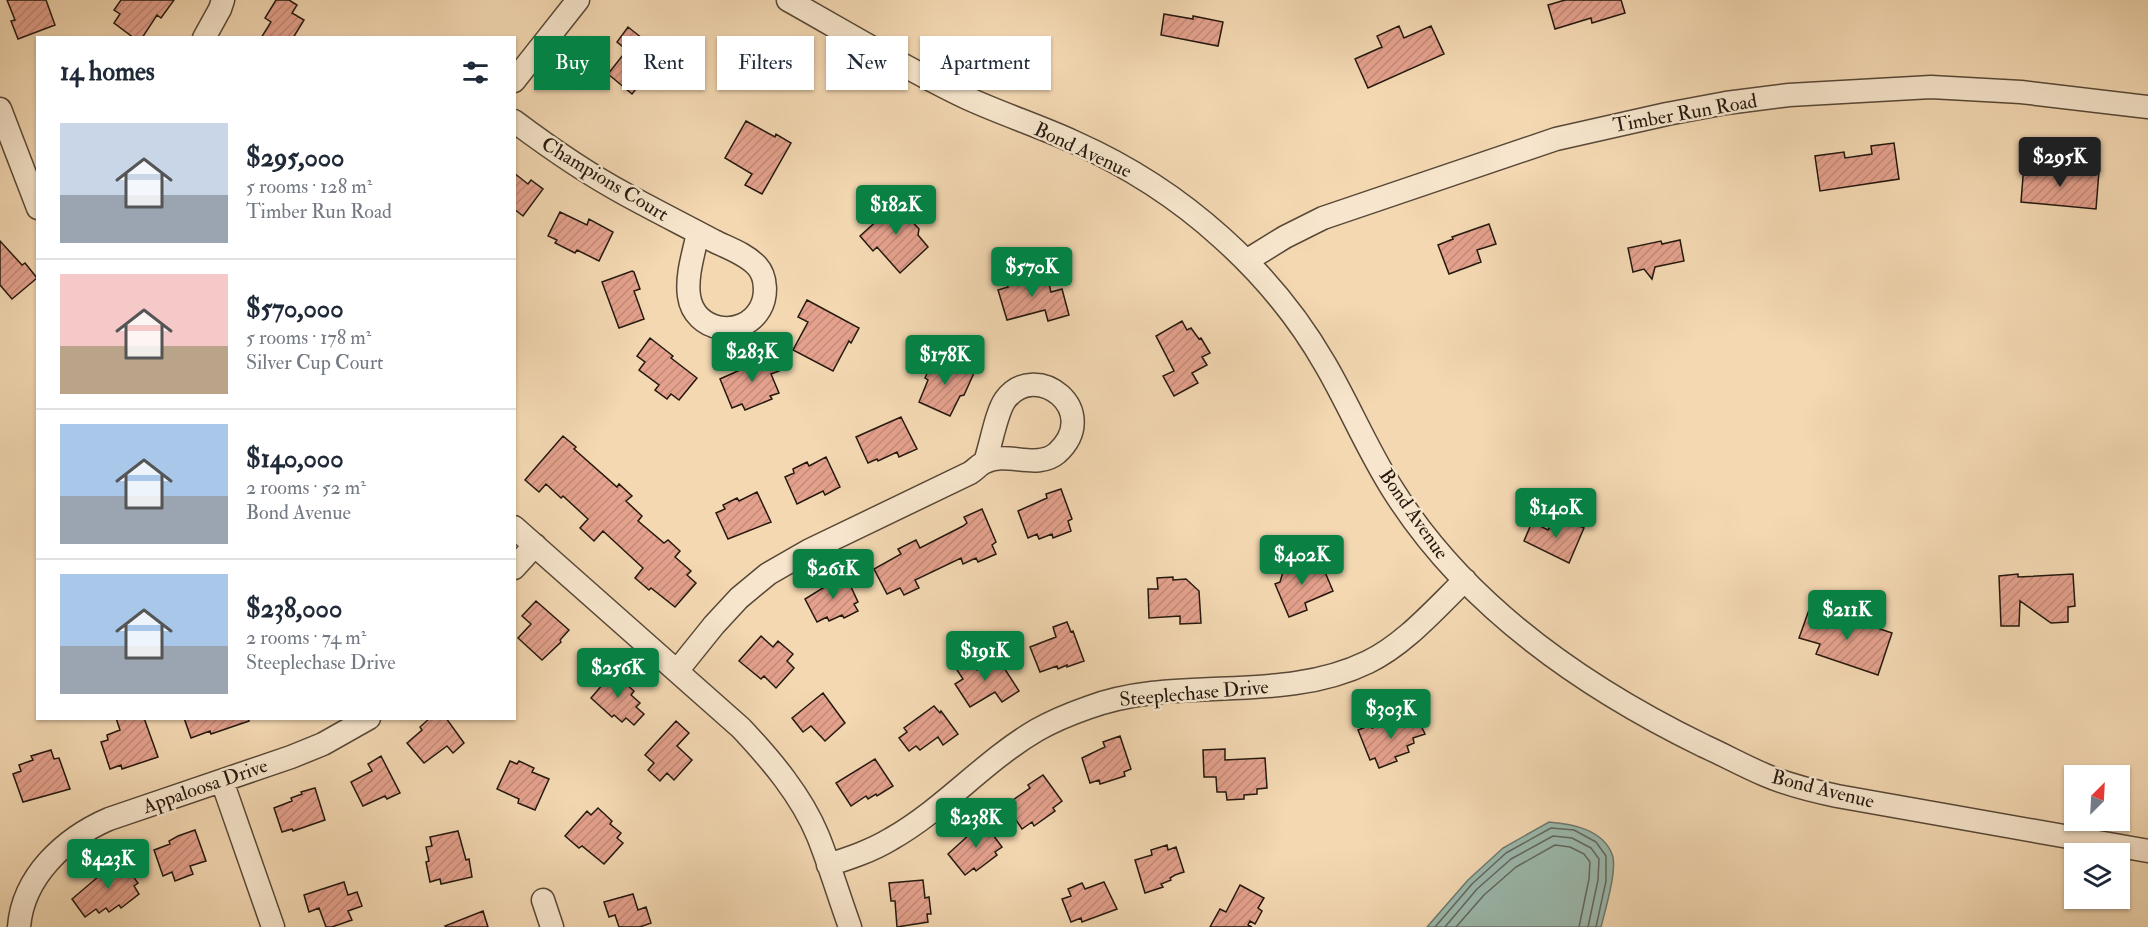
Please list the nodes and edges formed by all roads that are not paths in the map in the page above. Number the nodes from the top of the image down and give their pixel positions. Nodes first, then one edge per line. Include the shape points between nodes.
1 (223, 0) edge
2 (578, 0) edge
3 (788, 0) edge
4 (205, 36) edge
5 (516, 78) edge
6 (2148, 107) edge
7 (0, 109) edge
8 (516, 123) edge
9 (29, 165) edge
10 (36, 198) edge
11 (698, 232) dead end
12 (1246, 261) junction
13 (985, 462) dead end
14 (516, 529) edge
15 (535, 545) junction
16 (516, 566) edge
17 (1465, 580) junction
18 (677, 671) junction
19 (365, 720) edge
20 (222, 781) junction
21 (2148, 851) edge
22 (828, 865) junction
23 (543, 900) dead end
24 (19, 927) edge
25 (273, 927) edge
26 (552, 927) edge
27 (850, 927) edge

1 - 4 street
2 - 5 street
3 - 12 street, Bond Avenue via 963,96 1110,159 1179,202
6 - 12 street, Timber Run Road via 2041,94 1931,87 1789,95 1726,103 1556,139 1323,218
7 - 9 street
8 - 11 street, Champions Court via 576,166
9 - 10 street
12 - 17 street, Bond Avenue via 1309,338 1391,488 1436,549
13 - 18 street via 768,574 733,605
14 - 15 street
15 - 16 street
15 - 18 street
17 - 21 street, Bond Avenue via 1513,625 1612,696 1766,776 1837,796
17 - 22 street, Steeplechase Drive via 1407,635 1370,661 1348,670 1304,682 1137,694 1060,718 1017,743 892,839
18 - 22 street via 741,728 785,779 818,835
19 - 20 street, Appaloosa Drive via 323,744
20 - 24 street, Appaloosa Drive via 86,829 68,842 36,879 26,898
20 - 25 street
22 - 27 street
23 - 26 street

